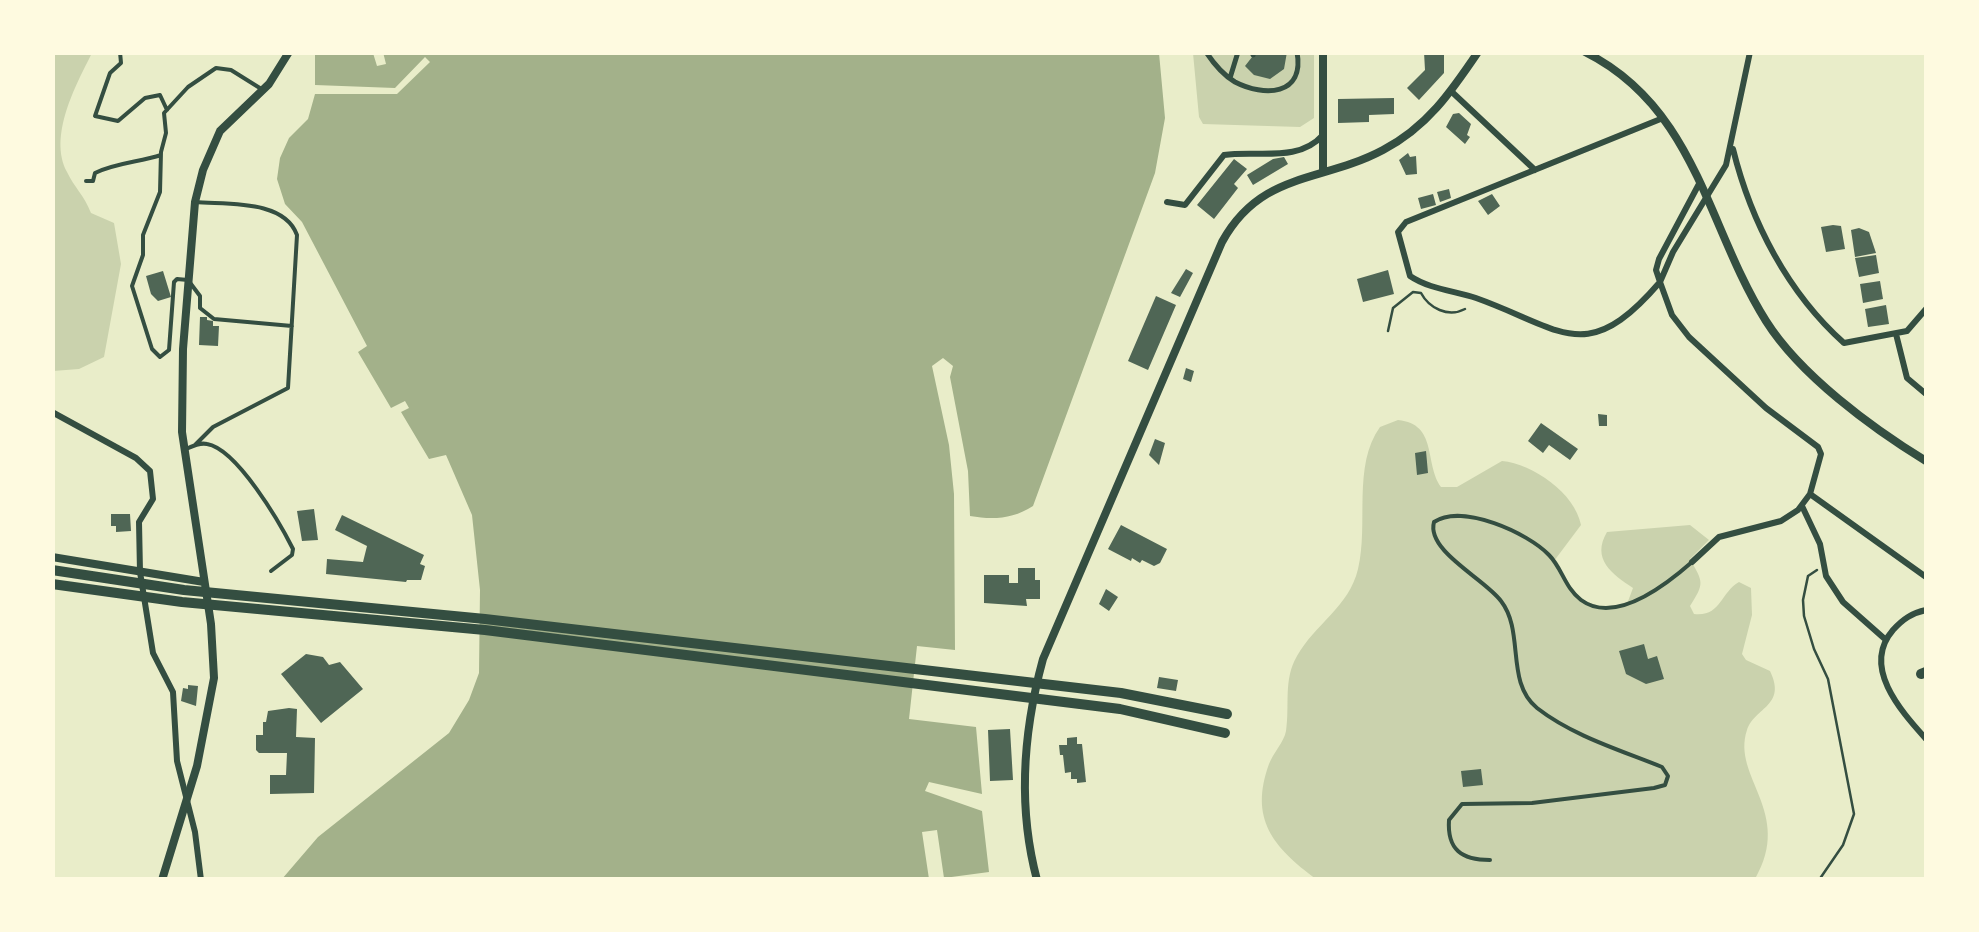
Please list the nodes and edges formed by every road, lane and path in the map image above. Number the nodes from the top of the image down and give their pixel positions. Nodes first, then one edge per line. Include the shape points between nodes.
1 (120, 52) edge
2 (289, 52) edge
3 (1238, 52) edge
4 (1297, 52) edge
5 (1323, 52) edge
6 (1478, 52) edge
7 (1585, 52) edge
8 (1750, 52) edge
9 (1209, 54) edge
10 (1230, 78) junction
11 (263, 90) junction
12 (1452, 92) junction
13 (167, 110) junction
14 (1662, 118) junction
15 (1323, 135) junction
16 (1732, 143) junction
17 (161, 154) junction
18 (1535, 170) junction
19 (1323, 171) junction
20 (86, 181) dead end
21 (1701, 181) junction
22 (196, 202) junction
23 (1167, 202) dead end
24 (188, 280) junction
25 (1660, 282) junction
26 (1926, 309) edge
27 (1465, 310) dead end
28 (292, 326) junction
29 (1388, 331) dead end
30 (1896, 334) junction
31 (1926, 394) edge
32 (52, 412) edge
33 (195, 445) junction
34 (183, 450) junction
35 (1926, 461) edge
36 (1810, 494) junction
37 (1802, 506) junction
38 (52, 557) edge
39 (1692, 562) joint
40 (1823, 568) junction
41 (52, 570) edge
42 (140, 572) junction
43 (271, 572) dead end
44 (1926, 577) edge
45 (204, 582) junction
46 (52, 584) edge
47 (1926, 610) edge
48 (1886, 640) junction
49 (1227, 714) dead end
50 (1225, 733) dead end
51 (1926, 739) edge
52 (188, 804) junction
53 (1490, 860) dead end
54 (162, 880) edge
55 (201, 880) edge
56 (1036, 880) edge
57 (1819, 880) edge

1 - 13 lane via 122,63 110,73 95,116 118,121 145,98 160,95
2 - 11 street
3 - 10 street
4 - 10 street via 1297,73 1282,89 1262,92
5 - 15 street
6 - 12 street
7 - 14 street
8 - 16 street
9 - 10 street
11 - 13 lane via 216,68
11 - 22 street via 220,131
12 - 18 street
12 - 19 street via 1425,122 1387,148
13 - 17 lane
14 - 18 street
14 - 21 street
15 - 19 street
15 - 23 street via 1298,152 1224,155 1185,206
16 - 25 street via 1723,172
16 - 30 street via 1764,234 1816,316 1844,343
17 - 20 lane via 101,170
17 - 24 lane via 160,192 132,286 160,356 169,350 174,280
18 - 25 street via 1402,225 1398,240 1410,276 1542,328 1581,334 1624,320
19 - 56 street via 1263,196 1225,236 1052,632 1025,742
21 - 25 street via 1659,259
21 - 35 street via 1777,336 1854,410
22 - 24 street
22 - 28 lane via 264,209 294,226
24 - 28 lane via 210,318
24 - 34 street
25 - 36 street via 1672,315 1689,336 1820,450
26 - 30 street via 1912,328
27 - 29 path via 1445,312 1421,293 1410,293 1393,308
28 - 33 lane via 286,391 213,427
30 - 31 street via 1907,378
32 - 42 street via 148,466 154,494 138,522
33 - 34 lane
33 - 43 lane via 219,449 273,511 293,552
34 - 45 street
36 - 37 street
36 - 44 street
37 - 39 street via 1780,521 1719,537
37 - 40 street
38 - 42 street
39 - 53 lane via 1628,604 1592,606 1530,541 1475,517 1434,522 1438,542 1507,610 1528,700 1668,776 1654,788 1462,804 1449,820 1451,843 1468,860
40 - 48 street via 1843,602
40 - 57 path via 1808,576 1804,616 1828,679 1854,814 1843,846
41 - 49 main road via 1121,694
42 - 45 street
42 - 52 street via 153,653 174,692 177,761
45 - 52 street via 213,691
46 - 50 main road via 1120,709
47 - 48 street via 1908,616
48 - 51 street via 1880,666 1886,682 1902,714
52 - 54 street
52 - 55 street

